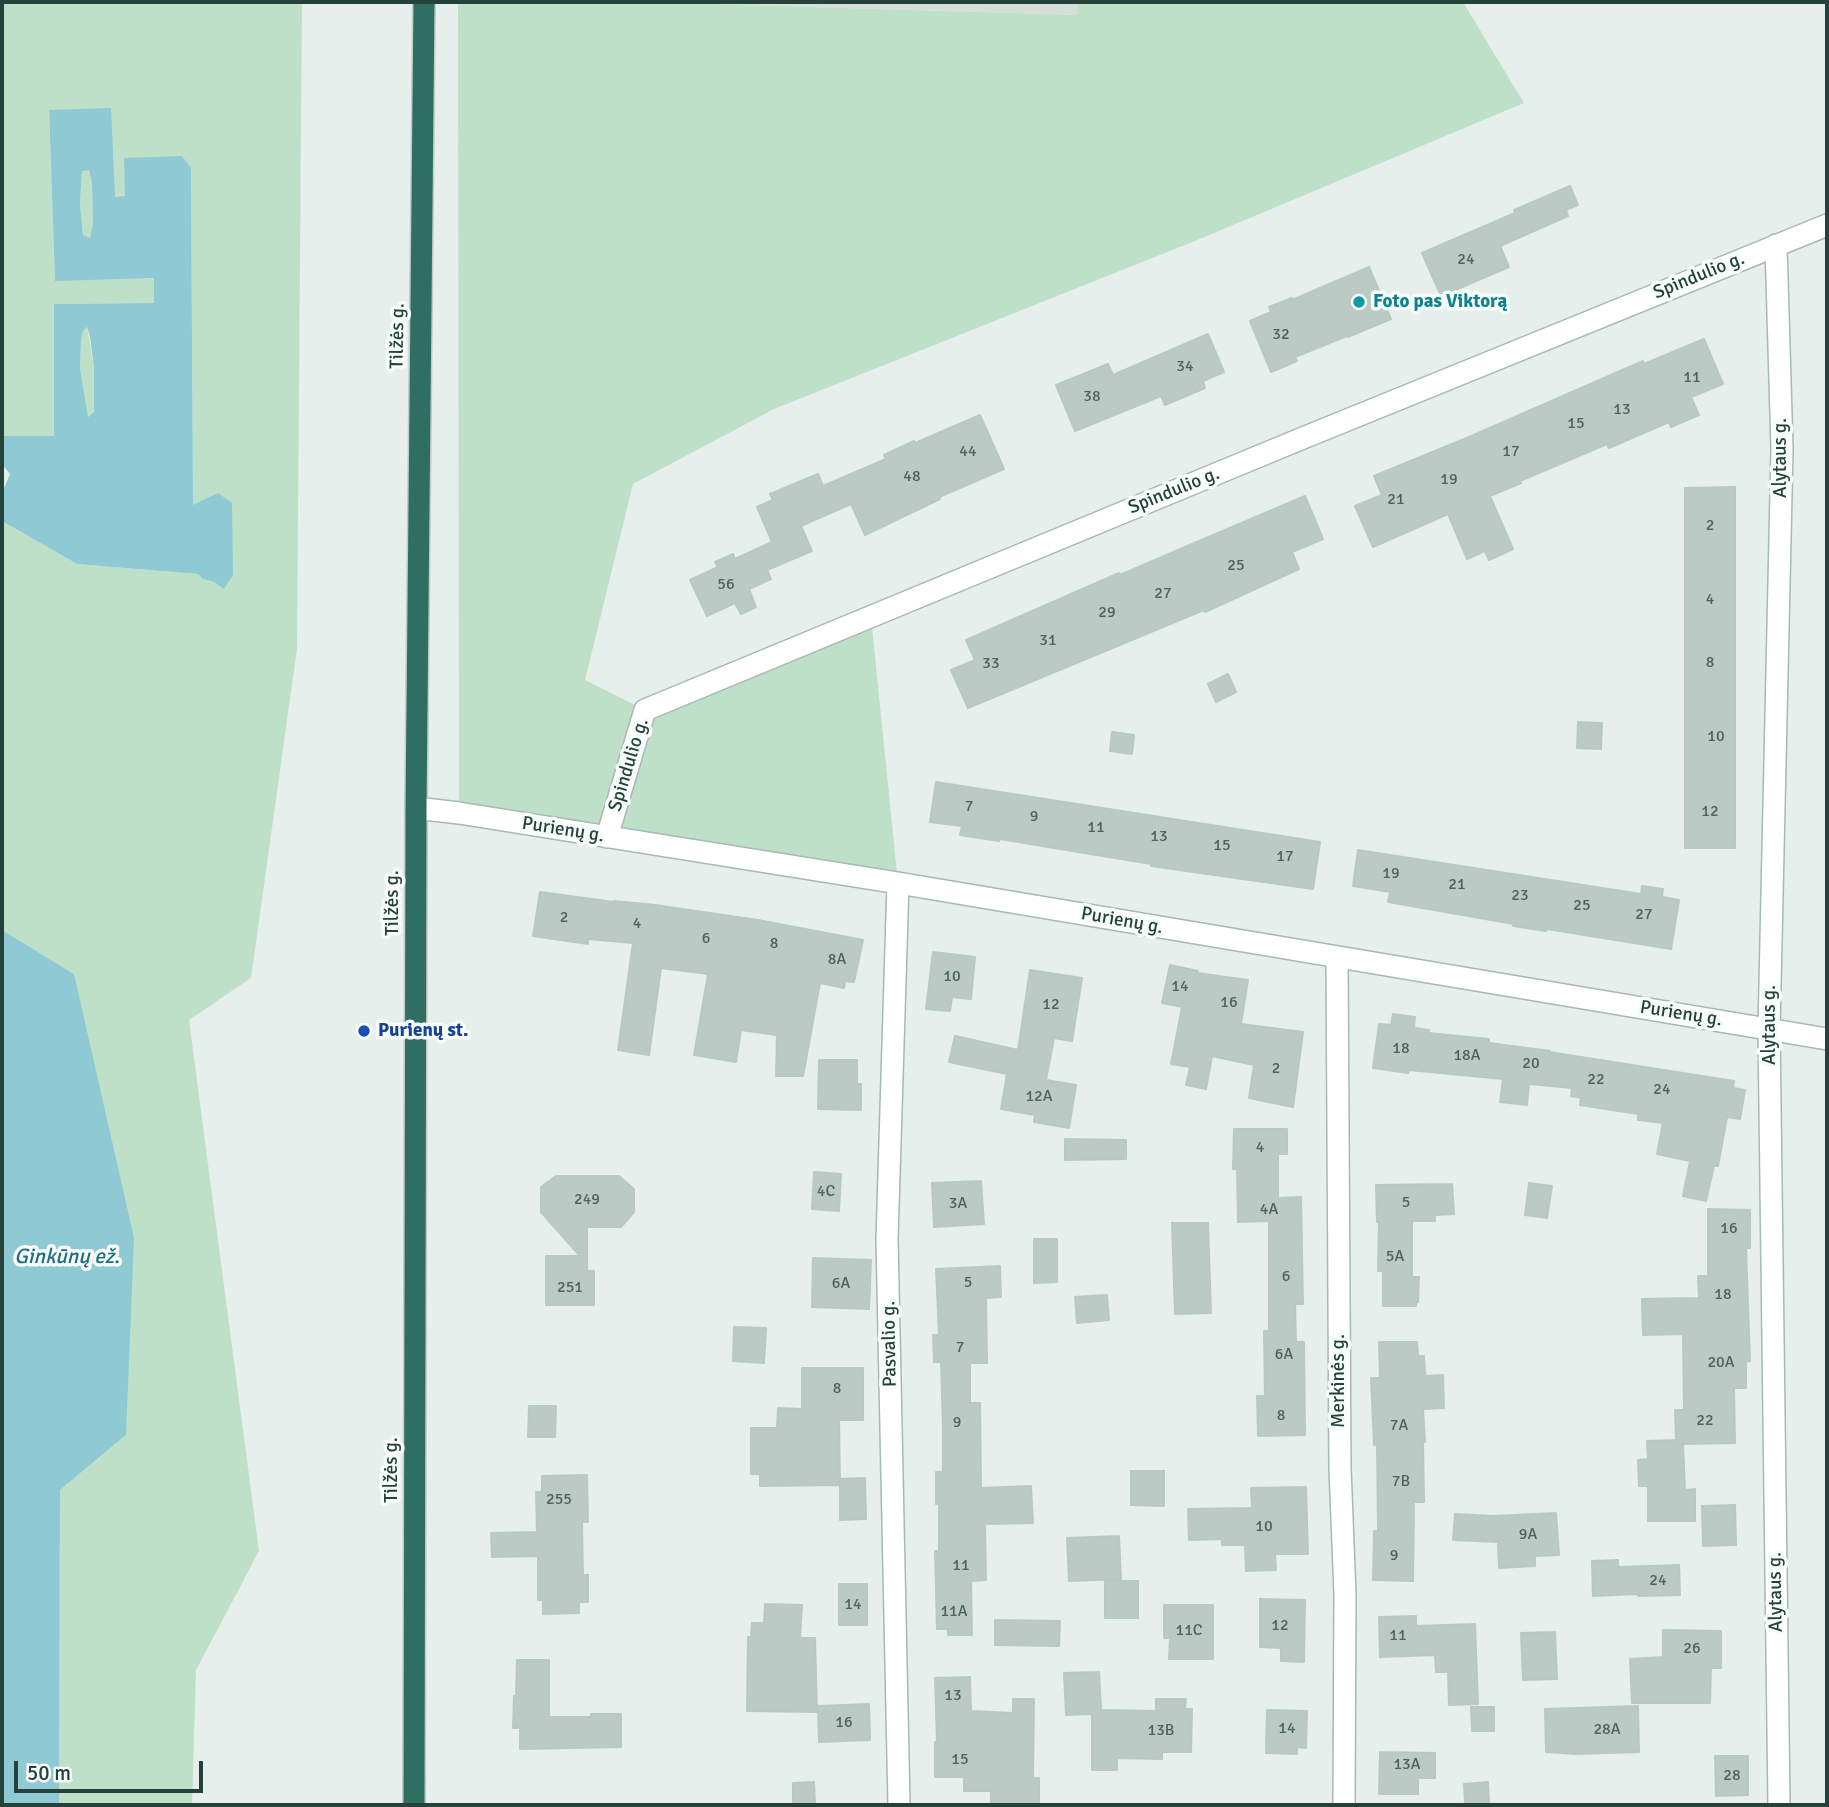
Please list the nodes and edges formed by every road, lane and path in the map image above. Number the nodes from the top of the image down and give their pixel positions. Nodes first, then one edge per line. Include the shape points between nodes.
1 (424, 2) edge
2 (1827, 225) edge
3 (1776, 245) junction
4 (416, 808) junction
5 (607, 837) junction
6 (898, 883) junction
7 (1337, 957) junction
8 (1769, 1029) junction
9 (1827, 1039) edge
10 (414, 1805) edge
11 (899, 1805) edge
12 (1344, 1805) edge
13 (1779, 1805) edge

1 - 4 highway, Tilžės g.
2 - 3 street, Spindulio g.
3 - 5 street, Spindulio g. via 645,710
3 - 8 street, Alytaus g. via 1782,449
4 - 5 street, Purienų g.
4 - 10 highway, Tilžės g.
5 - 6 street, Purienų g.
6 - 7 street, Purienų g.
6 - 11 street, Pasvalio g. via 887,1239
7 - 8 street, Purienų g.
7 - 12 street, Merkinės g.
8 - 9 street, Purienų g.
8 - 13 street, Alytaus g.

